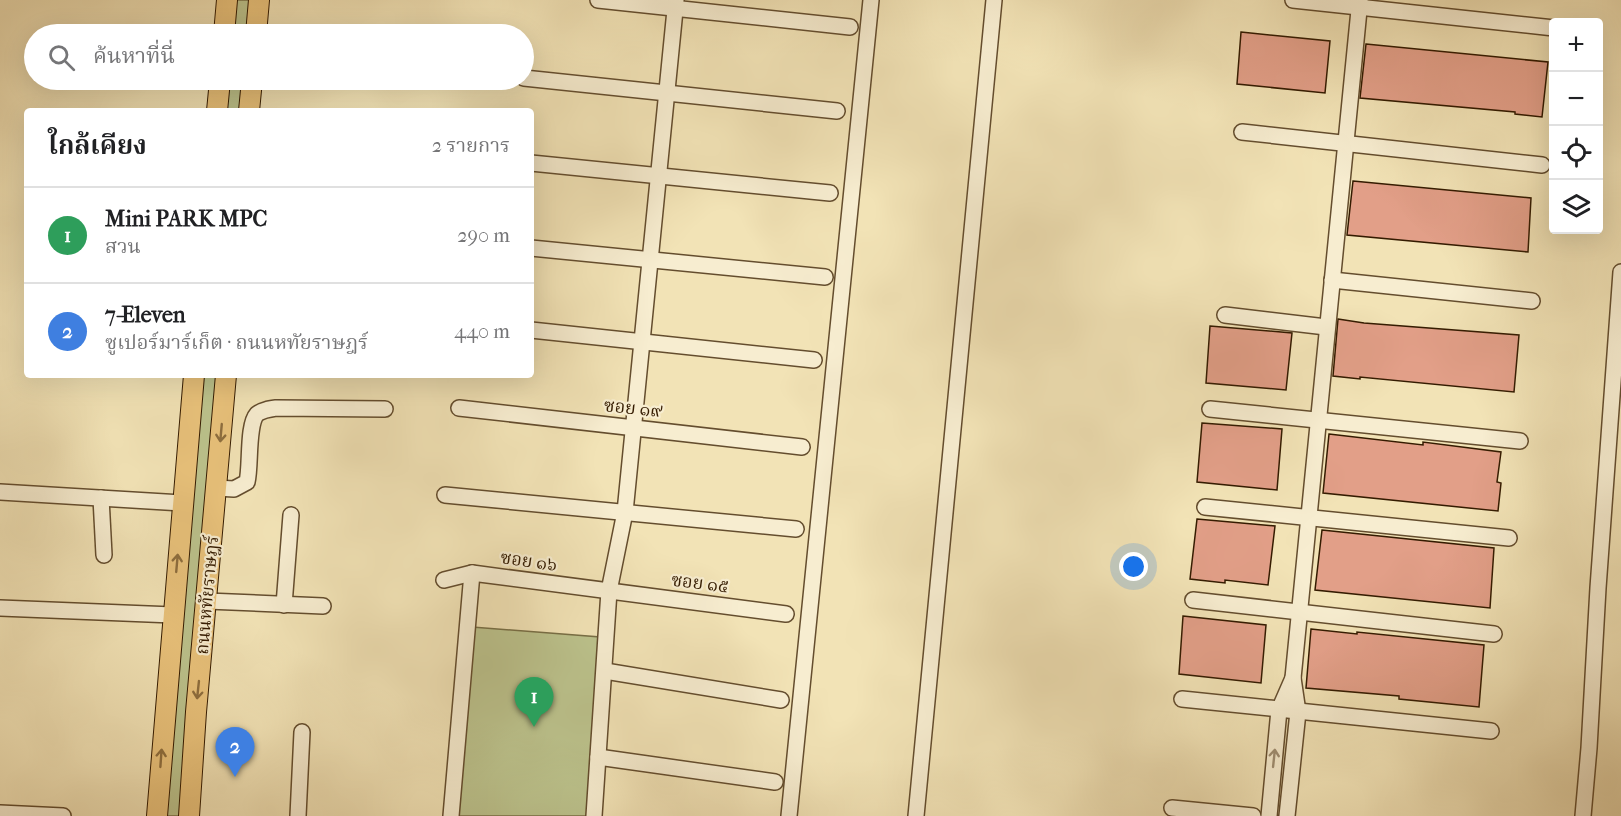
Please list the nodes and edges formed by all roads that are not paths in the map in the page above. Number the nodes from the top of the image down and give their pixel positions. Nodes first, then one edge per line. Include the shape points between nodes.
1 (227, 0) edge
2 (259, 0) edge
3 (598, 0) edge
4 (871, 0) edge
5 (994, 0) edge
6 (1293, 0) edge
7 (676, 4) edge
8 (1360, 4) edge
9 (225, 24) edge
10 (257, 24) edge
11 (850, 27) dead end
12 (1549, 27) edge
13 (534, 79) edge
14 (219, 90) edge
15 (251, 90) edge
16 (666, 92) junction
17 (217, 108) edge
18 (249, 108) edge
19 (837, 111) dead end
20 (1242, 132) dead end
21 (1347, 144) junction
22 (534, 163) edge
23 (1542, 165) dead end
24 (659, 176) junction
25 (830, 194) dead end
26 (534, 248) edge
27 (651, 259) junction
28 (1621, 272) edge
29 (825, 277) dead end
30 (1332, 280) junction
31 (1532, 301) dead end
32 (1225, 315) dead end
33 (1326, 327) junction
34 (534, 330) edge
35 (642, 342) junction
36 (814, 360) dead end
37 (194, 378) edge
38 (226, 378) edge
39 (459, 408) dead end
40 (385, 409) dead end
41 (1210, 409) dead end
42 (1317, 419) junction
43 (634, 427) junction
44 (1520, 441) dead end
45 (802, 447) dead end
46 (216, 488) junction
47 (0, 492) edge
48 (445, 495) dead end
49 (101, 498) junction
50 (182, 503) junction
51 (1205, 507) dead end
52 (625, 512) junction
53 (291, 514) dead end
54 (1309, 517) junction
55 (796, 529) dead end
56 (1509, 538) dead end
57 (104, 555) dead end
58 (472, 573) junction
59 (444, 580) dead end
60 (609, 591) junction
61 (1193, 600) dead end
62 (207, 601) junction
63 (284, 605) junction
64 (323, 606) dead end
65 (0, 608) edge
66 (1299, 612) junction
67 (786, 614) dead end
68 (172, 615) junction
69 (1494, 634) dead end
70 (605, 671) junction
71 (1293, 678) junction
72 (1182, 699) dead end
73 (781, 700) dead end
74 (1279, 710) junction
75 (1298, 712) junction
76 (1491, 731) dead end
77 (302, 732) dead end
78 (598, 757) junction
79 (775, 782) dead end
80 (1172, 808) dead end
81 (0, 813) edge
82 (63, 816) edge
83 (157, 816) edge
84 (189, 816) edge
85 (298, 816) edge
86 (451, 816) edge
87 (594, 816) edge
88 (789, 816) edge
89 (916, 816) edge
90 (1253, 816) edge
91 (1269, 816) edge
92 (1287, 816) edge
93 (1583, 816) edge

1 - 9 main road
2 - 10 main road
3 - 7 street
4 - 88 street
5 - 89 street
6 - 8 street
7 - 11 street
7 - 16 street
8 - 12 street
8 - 21 street
13 - 16 street
14 - 17 main road
15 - 18 main road
16 - 19 street
16 - 24 street
20 - 21 street
21 - 23 street
21 - 30 street
22 - 24 street
24 - 25 street
24 - 27 street
26 - 27 street
27 - 29 street
27 - 35 street
28 - 93 street
30 - 31 street
30 - 33 street
32 - 33 street
33 - 42 street
34 - 35 street
35 - 36 street
35 - 43 street
37 - 50 main road, ถนนหทัยราษฎร์
38 -> 46 main road, ถนนหทัยราษฎร์
39 - 43 street, ซอย ๑๙
40 - 46 street via 264,410 252,424 247,482 234,489
41 - 42 street
42 - 44 street
42 - 54 street
43 - 45 street, ซอย ๑๙
43 - 52 street
46 - 62 main road, ถนนหทัยราษฎร์
47 - 49 street
48 - 52 street
49 - 50 street
49 - 57 street
68 -> 50 main road, ถนนหทัยราษฎร์
51 - 54 street
52 - 55 street
52 - 60 street
53 - 63 street
54 - 56 street
54 - 66 street
58 - 59 street, ซอย ๑๖
58 - 60 street, ซอย ๑๖
58 - 86 street
60 - 67 street, ซอย ๑๕
60 - 70 street
61 - 66 street
62 - 63 street
62 -> 84 main road, ถนนหทัยราษฎร์
63 - 64 street
65 - 68 street
66 - 69 street
66 - 71 street
83 -> 68 main road, ถนนหทัยราษฎร์
70 - 73 street
70 - 78 street
71 - 74 street
71 - 75 street
72 - 74 street
74 - 75 street
91 -> 74 street
75 - 76 street
75 - 92 street
77 - 85 street
78 - 79 street
78 - 87 street
80 - 90 street
81 - 82 street

